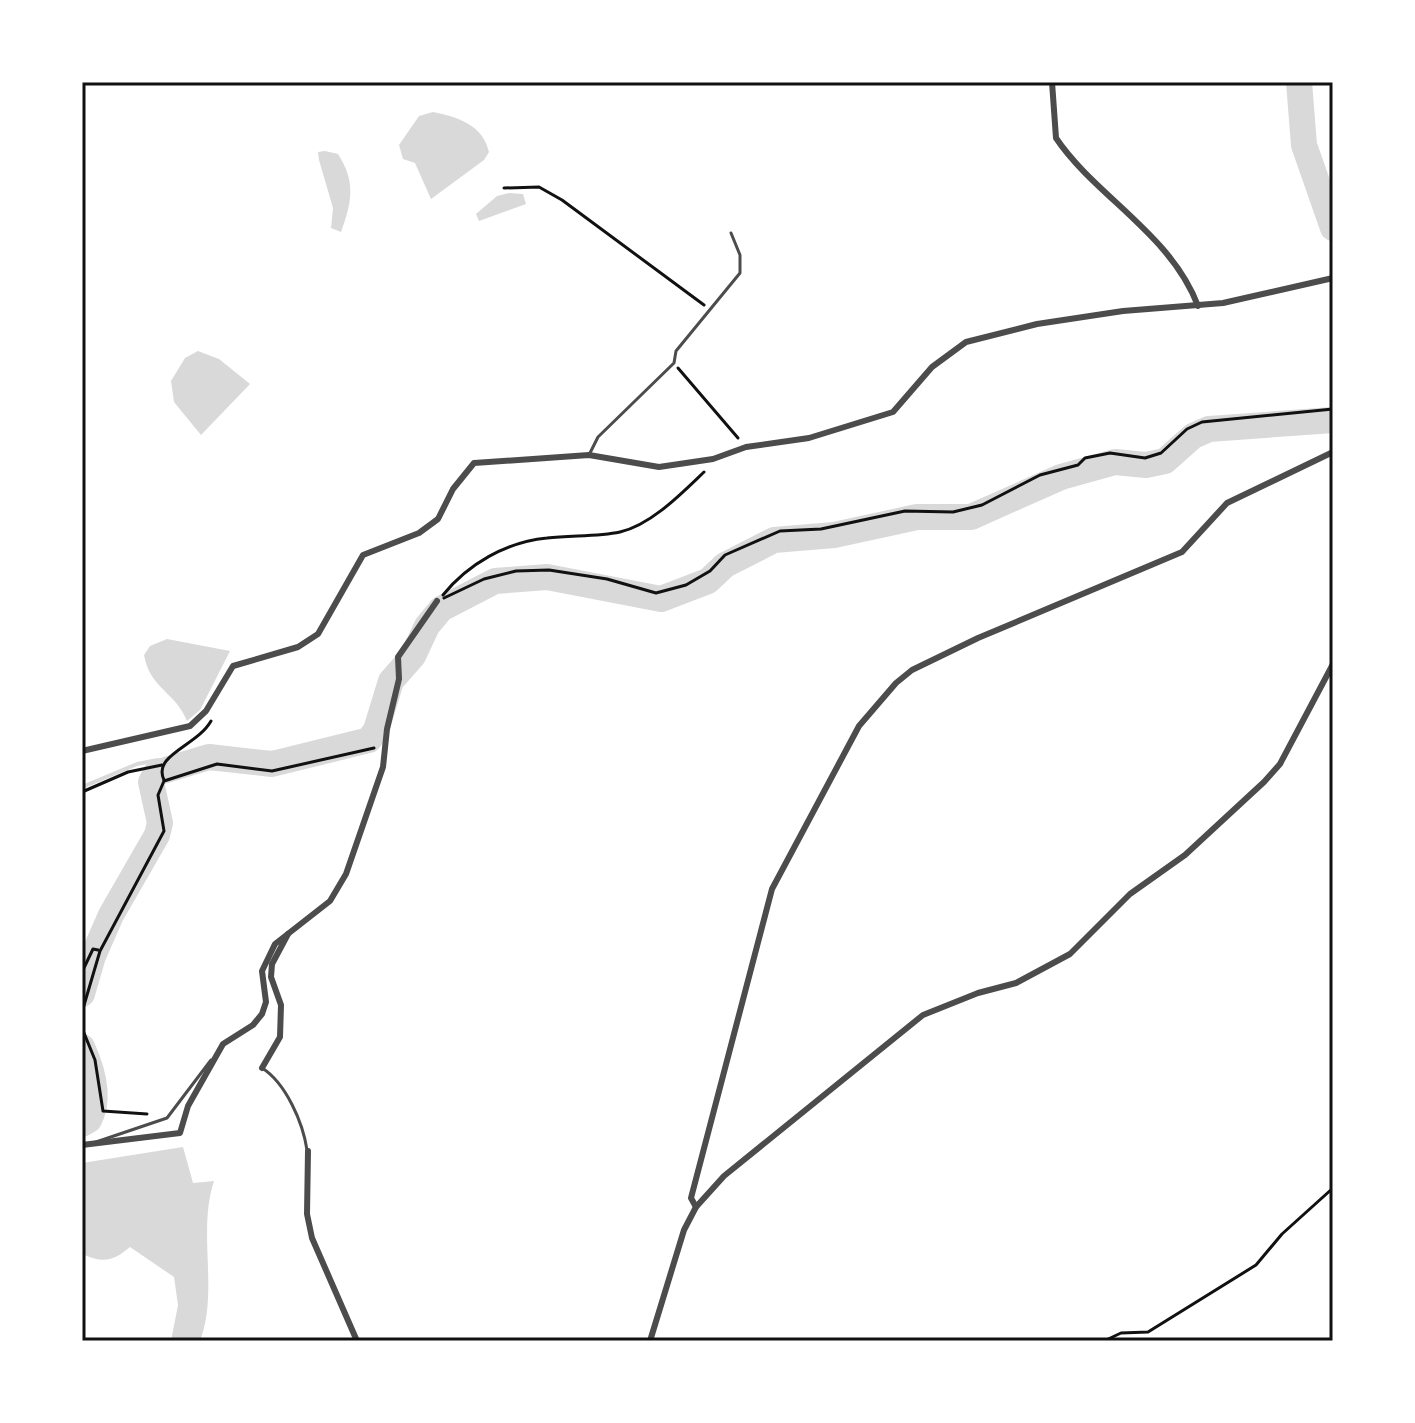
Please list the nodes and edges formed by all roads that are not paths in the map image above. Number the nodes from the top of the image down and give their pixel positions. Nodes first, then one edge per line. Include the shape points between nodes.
1 (1052, 82) edge
2 (731, 233) dead end
3 (1333, 278) edge
4 (1198, 306) junction
5 (1333, 452) edge
6 (589, 455) junction
7 (437, 601) road end
8 (1333, 664) edge
9 (82, 751) edge
10 (290, 931) junction
11 (223, 1044) junction
12 (262, 1068) joint
13 (86, 1145) edge
14 (308, 1151) joint
15 (696, 1207) junction
16 (357, 1341) edge
17 (650, 1341) edge

1 - 4 street via 1056,138 1146,230
2 - 6 lane via 740,273 676,351 674,363 598,437
3 - 4 street
4 - 6 street via 1037,324 966,342 932,367 893,412 809,438 659,467
5 - 15 street via 1227,503 1182,552 912,670 859,726 772,889 691,1198
6 - 9 street via 474,463 431,525 363,555 324,626 309,642 233,666 206,711 190,726
7 - 10 street via 398,657 383,767 346,874 330,901
8 - 15 street via 1280,764 1185,855 1130,894 1070,954 1016,983 940,1006 905,1028 738,1165
10 - 11 street via 275,944 262,971 262,1014
10 - 12 street via 272,964 281,1005 280,1037
11 - 13 lane via 171,1114
11 - 13 street via 188,1106 180,1133
12 - 14 lane via 286,1095
14 - 16 street via 312,1238
15 - 17 street

